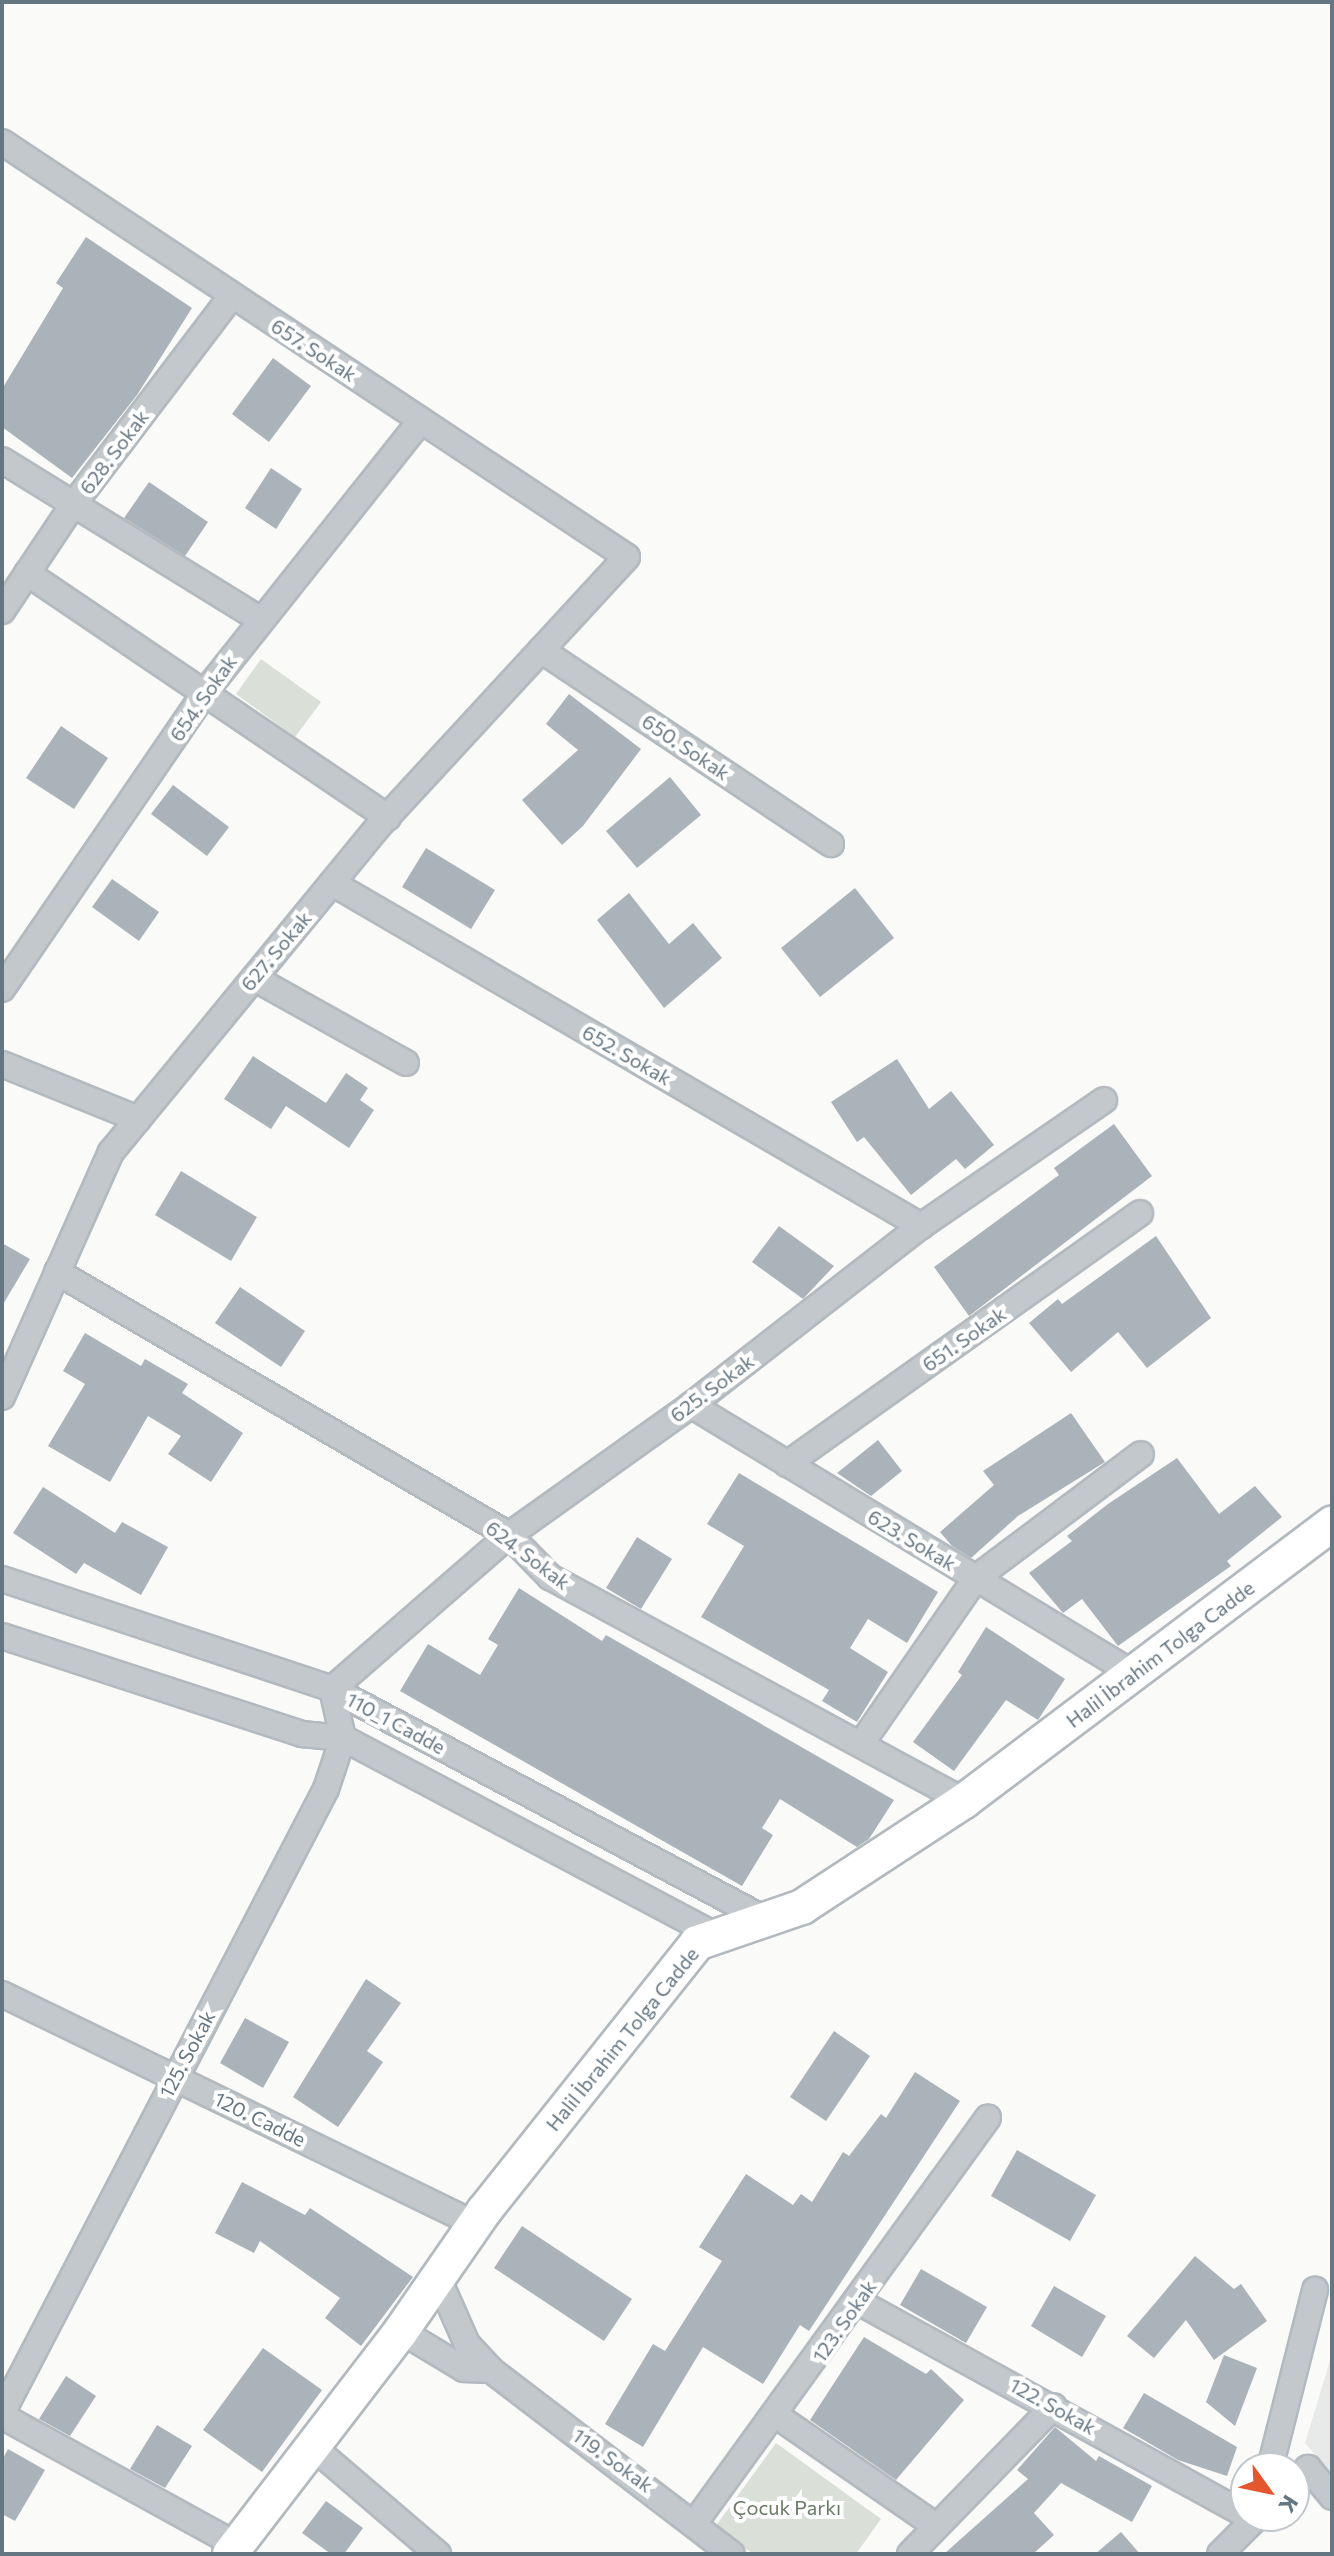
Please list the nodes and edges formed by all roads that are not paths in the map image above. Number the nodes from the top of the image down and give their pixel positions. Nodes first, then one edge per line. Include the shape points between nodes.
1 (2, 142) edge
2 (231, 297) junction
3 (421, 420) junction
4 (2, 460) edge
5 (73, 505) junction
6 (627, 557) joint
7 (27, 573) junction
8 (2, 611) edge
9 (259, 619) junction
10 (541, 650) junction
11 (205, 692) junction
12 (388, 817) junction
13 (831, 844) dead end
14 (332, 883) junction
15 (254, 978) junction
16 (2, 989) edge
17 (406, 1063) dead end
18 (2, 1064) edge
19 (1104, 1100) dead end
20 (138, 1119) junction
21 (1140, 1213) dead end
22 (921, 1226) junction
23 (57, 1272) junction
24 (2, 1397) edge
25 (691, 1405) junction
26 (1141, 1454) dead end
27 (787, 1464) junction
28 (1332, 1524) edge
29 (509, 1535) junction
30 (976, 1578) junction
31 (2, 1579) edge
32 (2, 1636) edge
33 (1134, 1674) junction
34 (332, 1689) junction
35 (343, 1738) junction
36 (861, 1744) junction
37 (964, 1801) junction
38 (767, 1920) junction
39 (717, 1936) junction
40 (2, 1994) edge
41 (174, 2078) junction
42 (988, 2117) dead end
43 (475, 2224) junction
44 (438, 2278) junction
45 (1315, 2290) dead end
46 (857, 2301) junction
47 (401, 2331) junction
48 (491, 2370) junction
49 (1054, 2406) junction
50 (2, 2415) edge
51 (777, 2416) junction
52 (313, 2447) junction
53 (1274, 2452) edge
54 (1310, 2470) edge
55 (1332, 2497) edge
56 (1230, 2504) edge
57 (696, 2521) junction
58 (936, 2526) junction
59 (1240, 2532) edge
60 (234, 2550) edge
61 (438, 2554) edge
62 (732, 2554) edge
63 (910, 2554) edge
64 (1220, 2554) edge

1 - 2 street, 657. Sokak
2 - 3 street, 657. Sokak
2 - 5 street, 628. Sokak
3 - 6 street, 657. Sokak
3 - 9 street, 654. Sokak
4 - 5 street
5 - 7 street, 628. Sokak
5 - 9 street
6 - 10 street, 627. Sokak
7 - 8 street, 628. Sokak
7 - 11 street
9 - 11 street, 654. Sokak
10 - 12 street, 627. Sokak
10 - 13 street, 650. Sokak
11 - 12 street
11 - 16 street, 654. Sokak
12 - 14 street, 627. Sokak
14 - 15 street, 627. Sokak
14 - 22 street, 652. Sokak
15 - 17 street
15 - 20 street, 627. Sokak
18 - 20 street
19 - 22 street, 625. Sokak
20 - 23 street, 627. Sokak via 111,1152
21 - 27 street, 651. Sokak
22 - 25 street, 625. Sokak
23 - 24 street, 627. Sokak
23 - 29 street, 624. Sokak
25 - 27 street, 623. Sokak
25 - 29 street, 625. Sokak
26 - 30 street
27 - 30 street, 623. Sokak
28 - 33 street, Halil İbrahim Tolga Cadde
29 - 34 street, 625. Sokak
29 - 36 street, 624. Sokak via 550,1577
30 - 33 street, 623. Sokak
30 - 36 street
31 - 34 street, 110_1 Cadde
32 - 35 street, 110_1 Cadde via 302,1734
33 - 37 street, Halil İbrahim Tolga Cadde
34 - 35 street
34 - 38 street, 110_1 Cadde
35 - 39 street, 110_1 Cadde
35 - 41 street, 125. Sokak via 326,1789
36 - 37 street, 624. Sokak
37 - 38 street, Halil İbrahim Tolga Cadde via 802,1907
38 - 39 street, Halil İbrahim Tolga Cadde
39 - 43 street, Halil İbrahim Tolga Cadde via 697,1943
40 - 41 street, 120. Cadde
41 - 43 street, 120. Cadde
41 - 50 street, 125. Sokak
42 - 46 street, 123. Sokak
43 - 44 street, Halil İbrahim Tolga Cadde
44 - 47 street, Halil İbrahim Tolga Cadde
44 - 48 street via 467,2344
45 - 53 street
46 - 49 street, 122. Sokak
46 - 51 street, 123. Sokak
47 - 48 street via 464,2369
47 - 52 street, Halil İbrahim Tolga Cadde
48 - 57 street, 119. Sokak
49 - 56 street, 122. Sokak
49 - 58 street
50 - 60 street
51 - 57 street, 123. Sokak
51 - 58 street
52 - 60 street, Halil İbrahim Tolga Cadde
52 - 61 street
54 - 55 street
57 - 62 street, 119. Sokak
58 - 63 street
59 - 64 street

